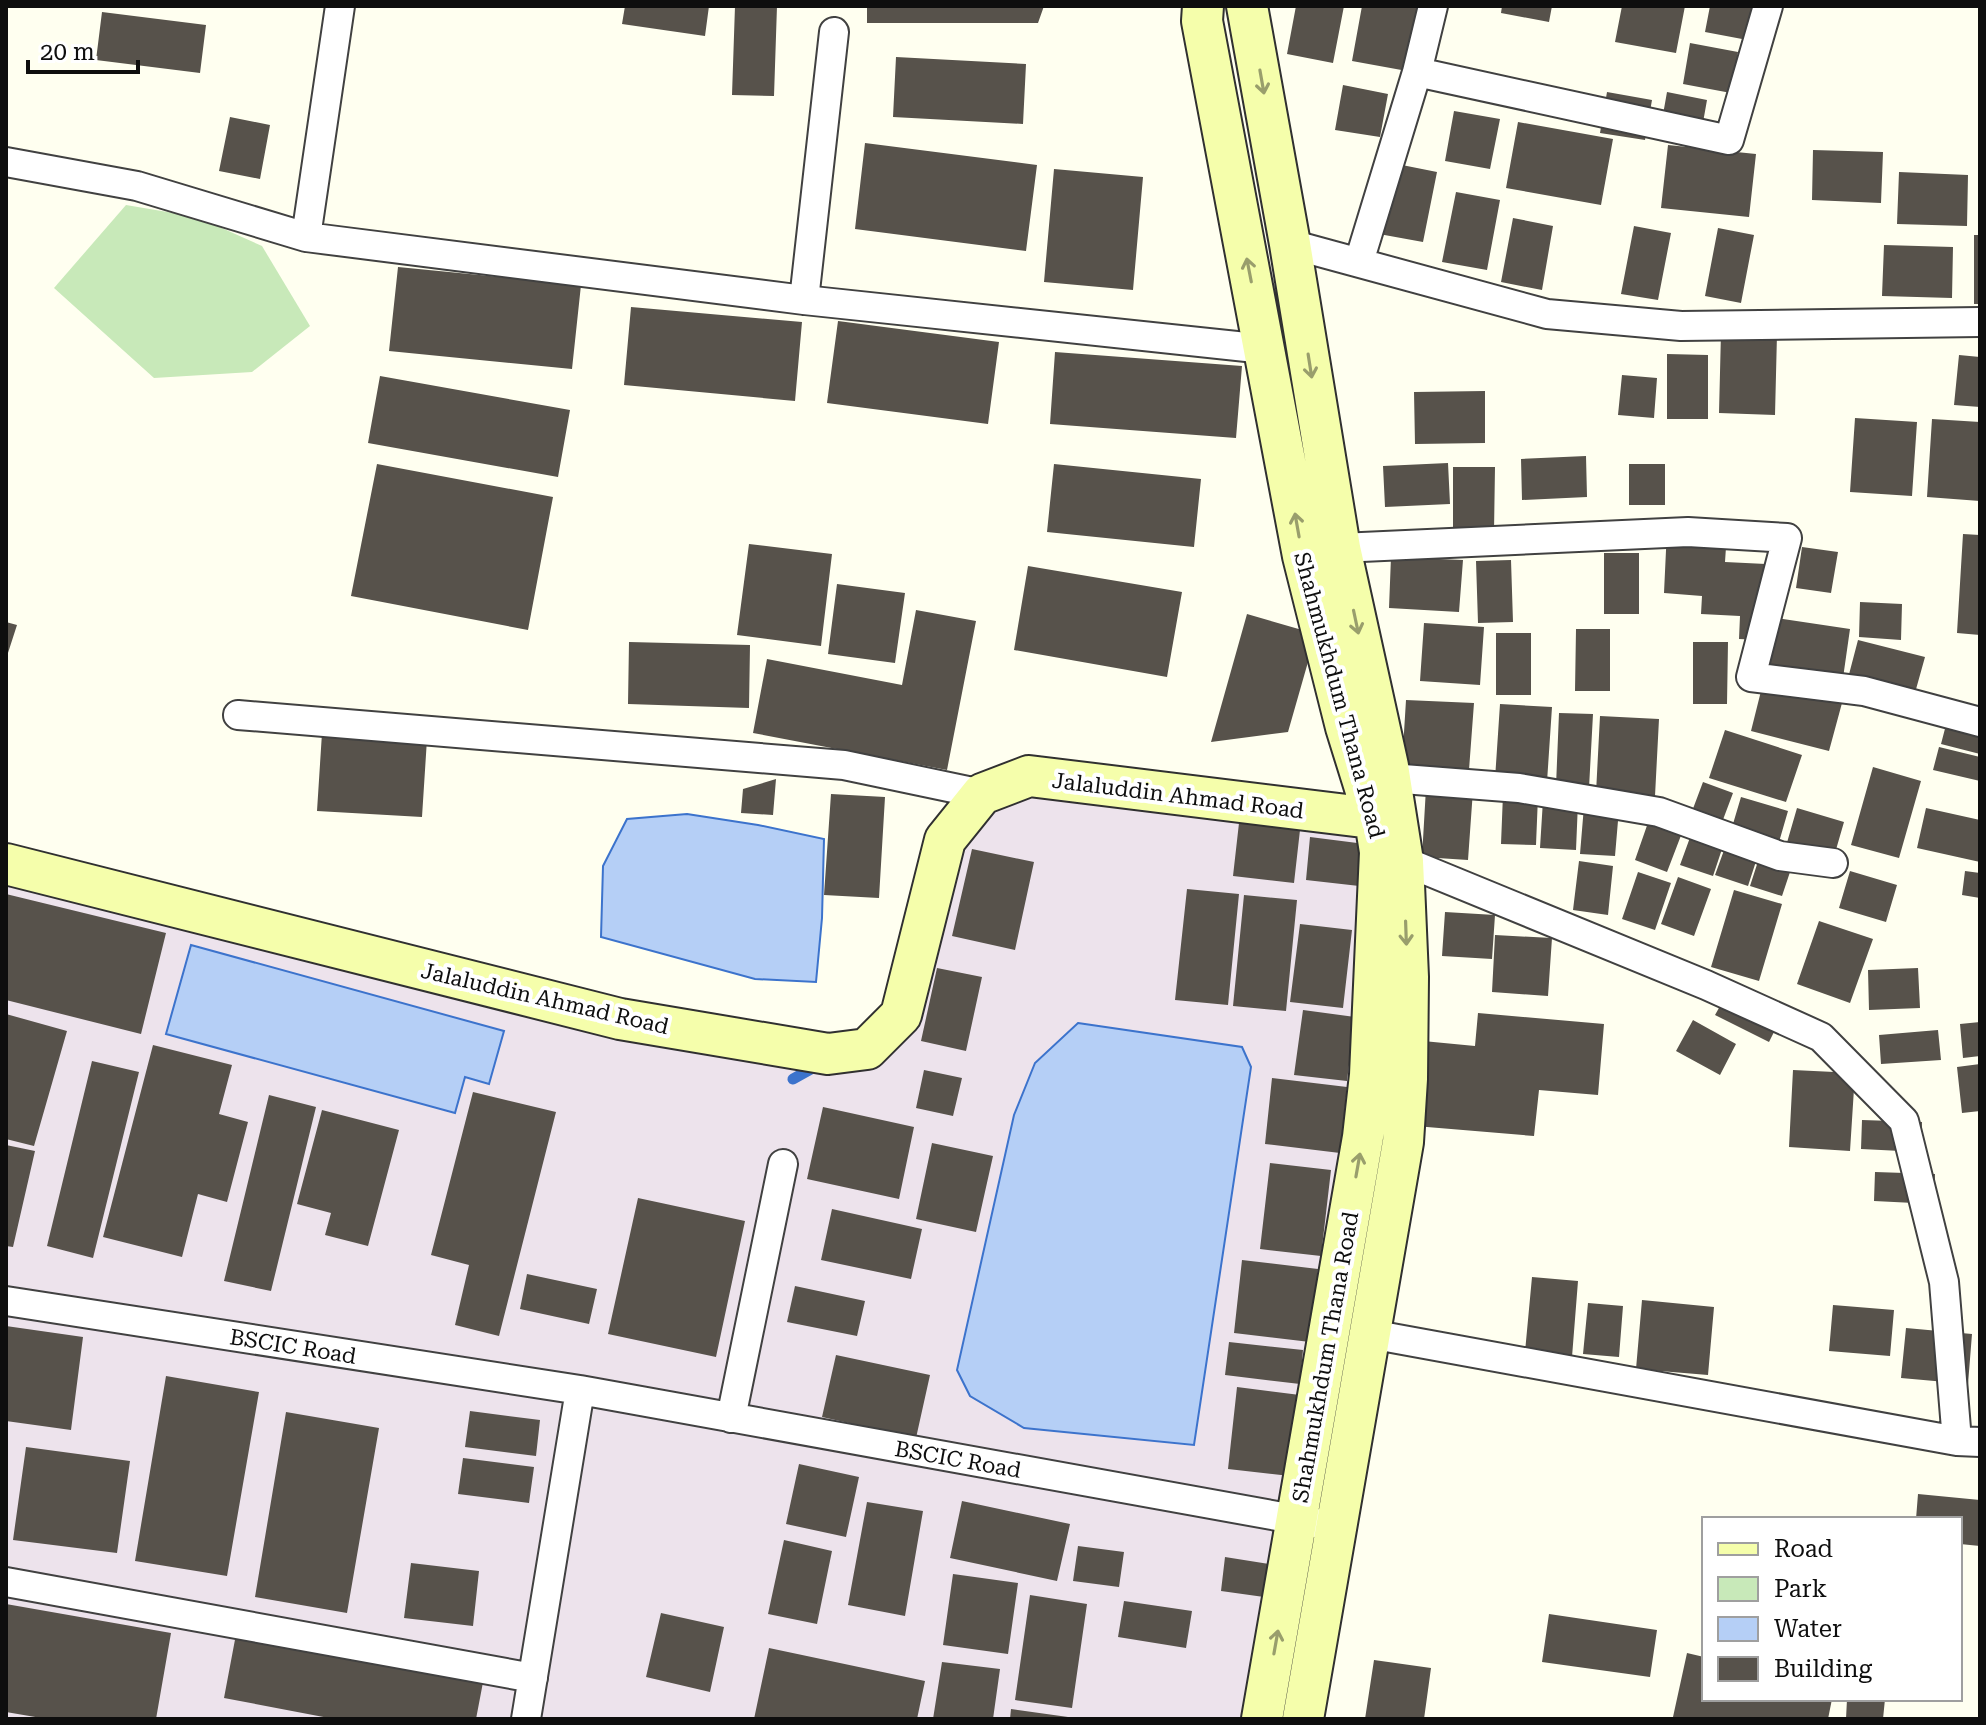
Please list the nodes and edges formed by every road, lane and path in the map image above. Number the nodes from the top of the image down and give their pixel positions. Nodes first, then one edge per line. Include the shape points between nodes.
1 (340, 6) edge
2 (1203, 6) edge
3 (1247, 6) edge
4 (1433, 6) edge
5 (1768, 6) edge
6 (834, 32) dead end
7 (1417, 72) junction
8 (6, 162) edge
9 (306, 237) junction
10 (1290, 244) junction
11 (1359, 262) junction
12 (804, 300) junction
13 (1980, 322) edge
14 (1265, 349) junction
15 (1340, 548) junction
16 (238, 715) dead end
17 (1980, 722) edge
18 (1390, 778) junction
19 (982, 794) junction
20 (1389, 838) junction
21 (1833, 863) dead end
22 (6, 864) edge
23 (783, 1164) dead end
24 (6, 1301) edge
25 (1370, 1334) junction
26 (580, 1390) junction
27 (731, 1418) junction
28 (1969, 1441) edge
29 (1317, 1523) junction
30 (6, 1582) edge
31 (533, 1678) junction
32 (526, 1719) edge
33 (1262, 1719) edge
34 (1303, 1719) edge

1 - 9 street
14 -> 2 main road, Shahmukhdum Thana Road
3 -> 10 main road, Shahmukhdum Thana Road
4 - 7 street
5 - 7 street via 1729,140
6 - 12 street
7 - 11 street
8 - 9 street via 137,186
9 - 12 street
10 - 11 street
10 -> 15 main road, Shahmukhdum Thana Road
11 - 13 street via 1547,314 1681,326
12 - 14 street
20 -> 14 main road, Shahmukhdum Thana Road via 1346,727 1303,556
15 - 17 street via 1688,532 1787,538 1751,677 1864,691
15 -> 18 main road, Shahmukhdum Thana Road
16 - 19 street via 844,765
18 - 20 main road, Shahmukhdum Thana Road
18 - 21 street via 1519,788 1659,812 1780,856
19 - 20 main road, Jalaluddin Ahmad Road via 1029,776
19 - 22 main road, Jalaluddin Ahmad Road via 945,840 901,1015 867,1049 828,1054 620,1019
20 -> 25 main road, Shahmukhdum Thana Road via 1408,977 1404,1126
20 - 28 street via 1821,1037 1904,1121 1944,1282
29 -> 20 main road, Shahmukhdum Thana Road via 1370,1075
23 - 27 street
24 - 26 street, BSCIC Road
25 - 28 street
25 - 29 main road, Shahmukhdum Thana Road
26 - 27 street, BSCIC Road
26 - 31 street
27 - 29 street, BSCIC Road
33 -> 29 main road, Shahmukhdum Thana Road
29 - 34 main road, Shahmukhdum Thana Road
30 - 31 street
31 - 32 street

